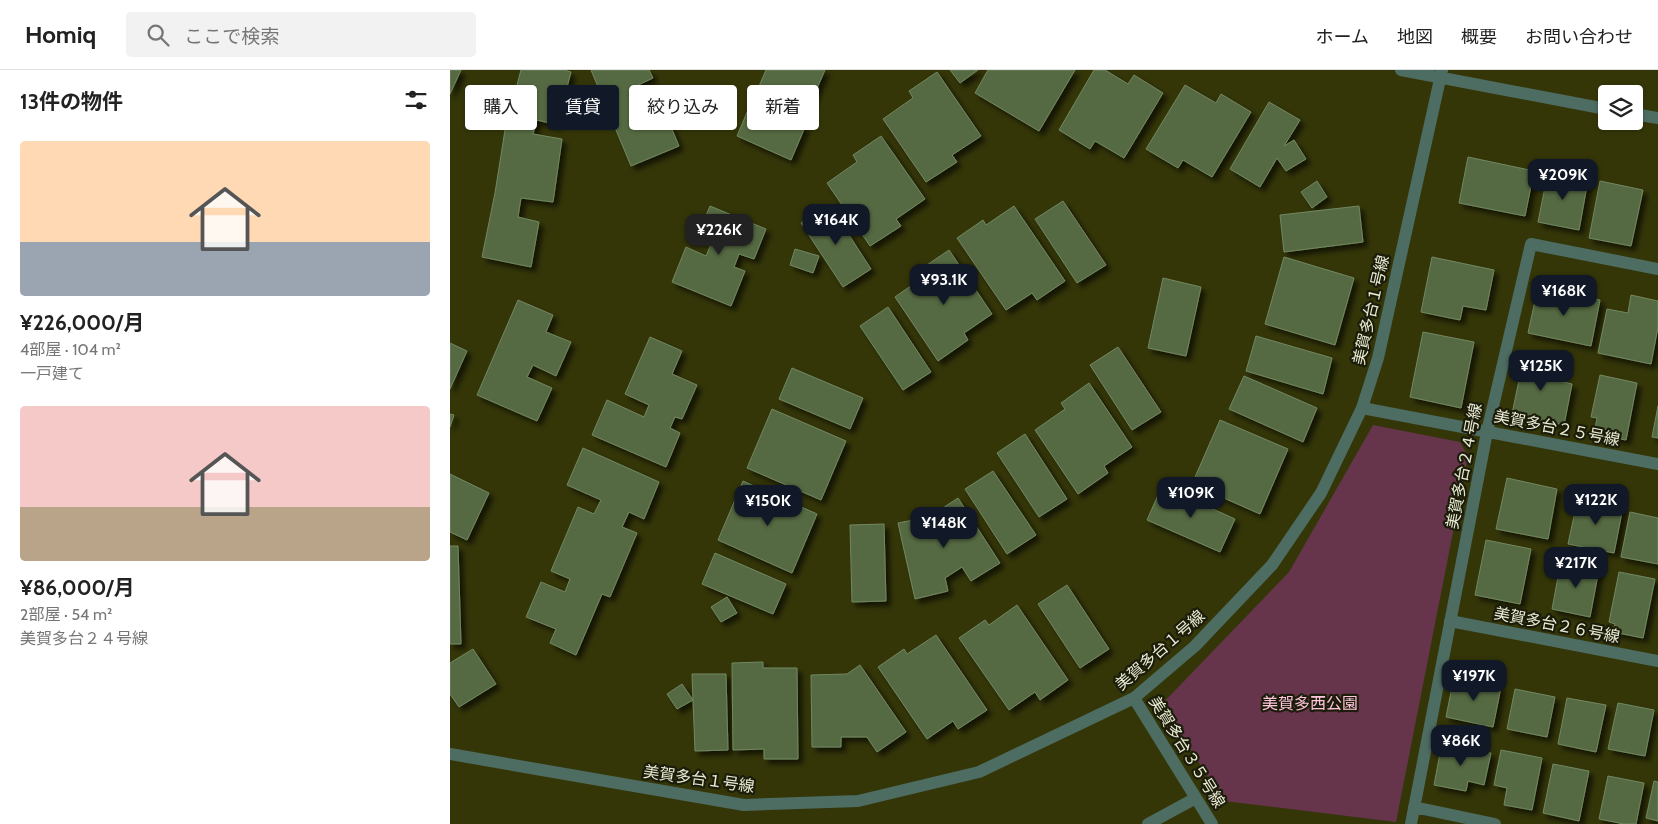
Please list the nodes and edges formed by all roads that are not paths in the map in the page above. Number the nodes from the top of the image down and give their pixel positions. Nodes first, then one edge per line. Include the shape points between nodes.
1 (1401, 70) edge
2 (1442, 74) edge
3 (1598, 107) edge
4 (1643, 116) edge
5 (1658, 118) edge
6 (1658, 269) edge
7 (1362, 408) junction
8 (1487, 432) junction
9 (1658, 464) edge
10 (1450, 621) junction
11 (1658, 661) edge
12 (1134, 698) junction
13 (450, 754) edge
14 (1196, 798) junction
15 (1414, 807) junction
16 (1148, 824) edge
17 (1212, 824) edge
18 (1411, 824) edge
19 (1495, 824) edge

1 - 2 street
2 - 3 street
2 - 7 street, 美賀多台１号線 via 1378,358
4 - 5 street
6 - 8 street, 美賀多台２４号線 via 1531,244
7 - 8 street, 美賀多台２５号線
7 - 12 street, 美賀多台１号線 via 1321,493 1272,565 1195,646
8 - 9 street, 美賀多台２５号線
8 - 10 street, 美賀多台２４号線
10 - 11 street, 美賀多台２６号線
10 - 15 street, 美賀多台２４号線
12 - 13 street, 美賀多台１号線 via 979,772 858,801 744,805
12 - 14 street, 美賀多台３５号線
14 - 16 street
14 - 17 street, 美賀多台３５号線
15 - 18 street, 美賀多台２４号線
15 - 19 street

